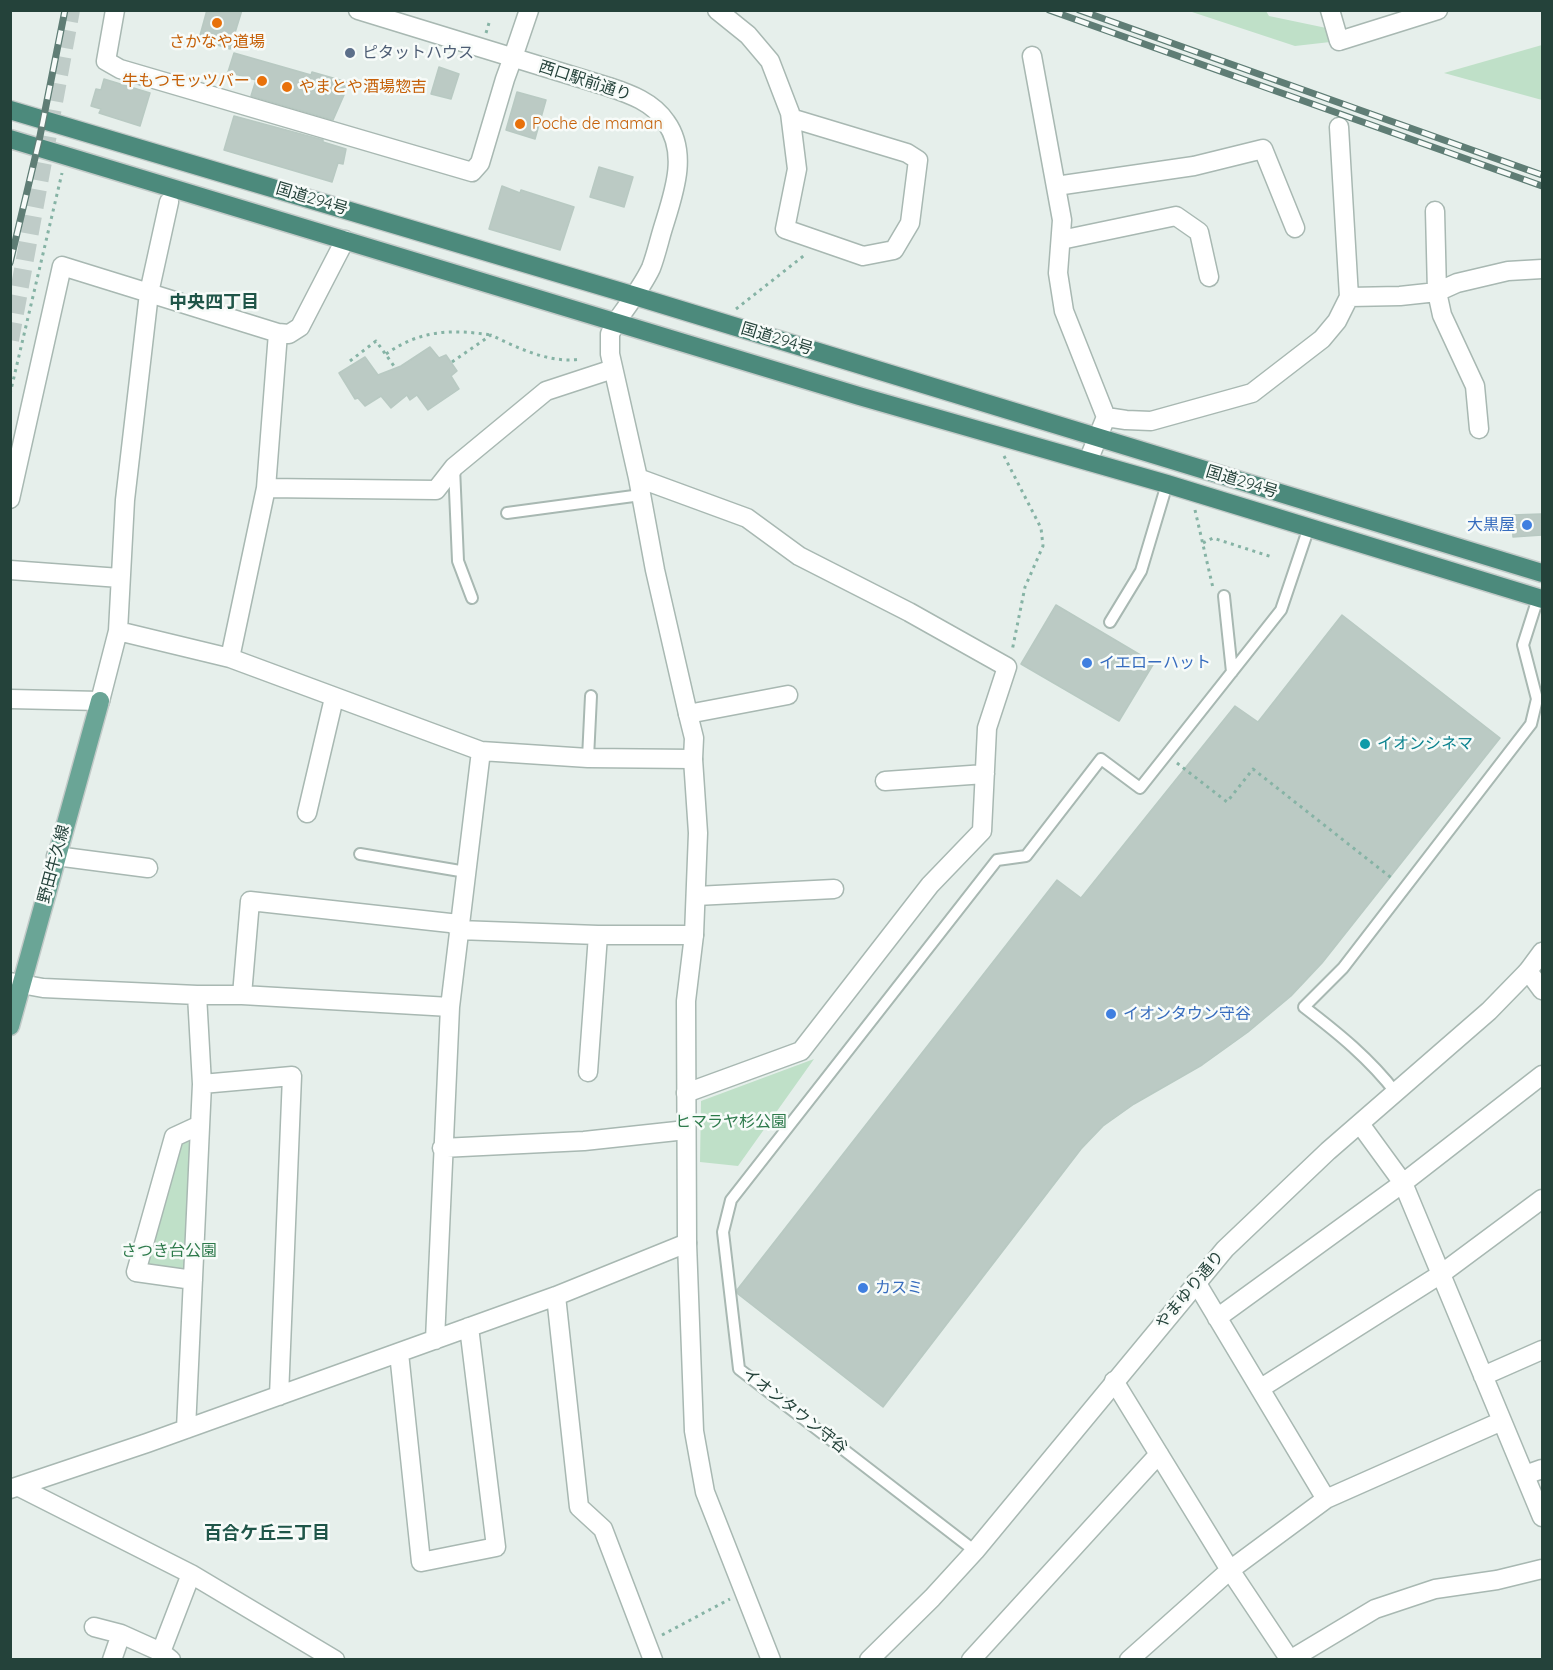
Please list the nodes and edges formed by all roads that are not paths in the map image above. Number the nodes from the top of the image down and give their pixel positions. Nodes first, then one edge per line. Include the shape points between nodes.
1 (115, 10) edge
2 (358, 10) edge
3 (529, 10) edge
4 (717, 10) edge
5 (1330, 10) edge
6 (1438, 10) edge
7 (1032, 56) dead end
8 (513, 57) junction
9 (10, 110) edge
10 (791, 118) junction
11 (1339, 127) dead end
12 (10, 139) edge
13 (1056, 186) junction
14 (169, 202) dead end
15 (1435, 211) dead end
16 (1295, 228) dead end
17 (345, 240) junction
18 (1060, 240) junction
19 (1542, 269) edge
20 (1209, 277) dead end
21 (1437, 292) junction
22 (149, 293) junction
23 (635, 296) junction
24 (1349, 297) junction
25 (616, 322) junction
26 (278, 333) junction
27 (611, 362) junction
28 (1106, 417) junction
29 (1479, 429) dead end
30 (1097, 438) junction
31 (1088, 461) junction
32 (454, 468) junction
33 (1167, 484) junction
34 (640, 487) junction
35 (266, 488) junction
36 (10, 499) edge
37 (507, 513) dead end
38 (1309, 527) junction
39 (10, 570) edge
40 (1542, 573) edge
41 (120, 578) junction
42 (1224, 596) road end
43 (472, 598) dead end
44 (1540, 598) edge
45 (1110, 622) dead end
46 (118, 631) junction
47 (230, 658) junction
48 (1232, 672) junction
49 (788, 695) dead end
50 (591, 696) dead end
51 (334, 698) junction
52 (10, 699) edge
53 (100, 701) junction
54 (688, 714) junction
55 (481, 751) junction
56 (588, 758) junction
57 (693, 759) junction
58 (985, 774) junction
59 (885, 781) dead end
60 (307, 813) dead end
61 (360, 854) dead end
62 (56, 856) junction
63 (148, 868) dead end
64 (466, 872) junction
65 (834, 889) dead end
66 (696, 896) junction
67 (459, 927) junction
68 (598, 935) junction
69 (694, 935) junction
70 (1542, 952) edge
71 (1528, 971) junction
72 (16, 982) edge
73 (1542, 990) edge
74 (197, 995) junction
75 (242, 995) junction
76 (450, 1007) junction
77 (10, 1026) edge
78 (588, 1072) dead end
79 (1542, 1075) edge
80 (202, 1084) junction
81 (686, 1093) junction
82 (1396, 1093) junction
83 (1360, 1124) junction
84 (200, 1125) junction
85 (686, 1130) junction
86 (442, 1148) junction
87 (1403, 1184) junction
88 (1542, 1199) edge
89 (687, 1243) junction
90 (1441, 1274) junction
91 (193, 1280) junction
92 (1196, 1282) junction
93 (556, 1296) junction
94 (1217, 1318) junction
95 (469, 1327) junction
96 (435, 1340) junction
97 (1542, 1350) edge
98 (399, 1353) junction
99 (1484, 1376) junction
100 (1114, 1381) junction
101 (1261, 1388) junction
102 (279, 1396) junction
103 (1502, 1421) junction
104 (186, 1429) junction
105 (1159, 1454) junction
106 (1542, 1469) edge
107 (1525, 1475) junction
108 (15, 1488) edge
109 (1326, 1499) junction
110 (1542, 1517) edge
111 (975, 1551) junction
112 (1542, 1569) edge
113 (1230, 1570) junction
114 (191, 1574) junction
115 (94, 1627) dead end
116 (121, 1634) junction
117 (650, 1651) edge
118 (166, 1656) edge
119 (879, 1656) edge
120 (112, 1659) edge
121 (335, 1659) edge
122 (771, 1659) edge
123 (971, 1659) edge
124 (1129, 1659) edge
125 (1290, 1659) edge

1 - 8 street via 106,61 120,69 472,172 480,163
2 - 8 street, 西口駅前通り
3 - 8 street
4 - 10 street via 748,35 770,61
5 - 6 street via 1340,41
7 - 13 street
8 - 23 street, 西口駅前通り via 634,96 666,121 678,154 676,184 651,268
9 - 23 highway, 国道294号
10 - 10 street via 907,153 918,160 910,223 894,250 863,256 785,229 797,169
11 - 24 street
12 - 17 highway, 国道294号
13 - 16 street via 1194,166 1263,149
13 - 18 street via 1062,220
14 - 22 street
15 - 21 street
17 - 25 highway, 国道294号
17 - 26 street via 300,327 289,334
18 - 20 street via 1176,216 1199,232
18 - 28 street via 1058,273 1064,311
19 - 21 street via 1508,271
21 - 24 street
21 - 29 street via 1442,315 1475,386
22 - 26 street
22 - 36 street via 62,266
22 - 41 street
23 - 25 street, 西口駅前通り
23 - 30 highway, 国道294号
24 - 28 street via 1322,339 1252,393 1151,421
25 - 27 street via 610,334
25 - 31 highway, 国道294号
26 - 35 street
27 - 32 street via 546,391
27 - 34 street
28 - 30 street
30 - 31 street
30 - 40 highway, 国道294号
31 - 33 highway, 国道294号
32 - 35 street via 436,490
32 - 43 lane via 458,561
33 - 38 highway, 国道294号
33 - 45 lane via 1141,571
34 - 37 lane
34 - 54 street
34 - 58 street via 747,518 800,556 1007,667 987,728
35 - 47 street
38 - 44 highway, 国道294号
38 - 48 lane, イオンタウン守谷 via 1281,610
39 - 41 street
41 - 46 street
42 - 48 lane
44 - 82 lane via 1523,645 1537,699 1531,724 1343,968 1304,1007 1377,1069
46 - 47 street
46 - 53 street
47 - 51 street
48 - 111 lane, イオンタウン守谷 via 1140,788 1101,759 1026,856 997,860 731,1200 723,1232 739,1369
49 - 54 street
50 - 56 lane
51 - 55 street
51 - 60 street
52 - 53 street
53 - 62 main road, 野田牛久線
54 - 57 street via 694,738
55 - 56 street
55 - 64 street
56 - 57 street
57 - 66 street via 698,833
58 - 59 street
58 - 81 street via 982,831 930,885 801,1051
61 - 64 lane
62 - 63 street
62 - 72 main road, 野田牛久線
64 - 67 street
65 - 66 street
66 - 69 street
67 - 68 street
67 - 75 street via 250,901
67 - 76 street
68 - 69 street
68 - 78 street
69 - 81 street via 686,1001
70 - 71 street, やまゆり通り
71 - 73 street
71 - 82 street, やまゆり通り
72 - 74 street via 43,988
72 - 77 main road, 野田牛久線
74 - 75 street
74 - 80 street
75 - 76 street
76 - 86 street
79 - 87 street
80 - 84 street
80 - 102 street via 292,1076
81 - 85 street
82 - 83 street, やまゆり通り
83 - 87 street
83 - 92 street, やまゆり通り via 1260,1214
84 - 91 street
84 - 91 street via 174,1137 136,1272
85 - 86 street via 584,1141
85 - 89 street
86 - 96 street
87 - 90 street
87 - 94 street
88 - 90 street
89 - 93 street
89 - 122 street via 694,1431 705,1492
90 - 99 street
90 - 101 street
91 - 104 street
92 - 94 street
92 - 100 street, やまゆり通り
93 - 95 street
93 - 117 street via 579,1507 603,1529
94 - 101 street
95 - 96 street
95 - 98 street via 496,1547 421,1562
96 - 98 street
97 - 99 street
98 - 102 street
99 - 103 street
100 - 105 street
100 - 111 street, やまゆり通り
101 - 109 street
102 - 104 street
103 - 107 street
103 - 109 street
104 - 108 street
105 - 113 street
105 - 123 street
106 - 107 street
107 - 110 street
108 - 114 street
109 - 113 street
111 - 119 street, やまゆり通り
112 - 125 street via 1435,1589 1376,1609
113 - 124 street
113 - 125 street
114 - 118 street
114 - 121 street
115 - 116 street
116 - 118 street
116 - 120 street

